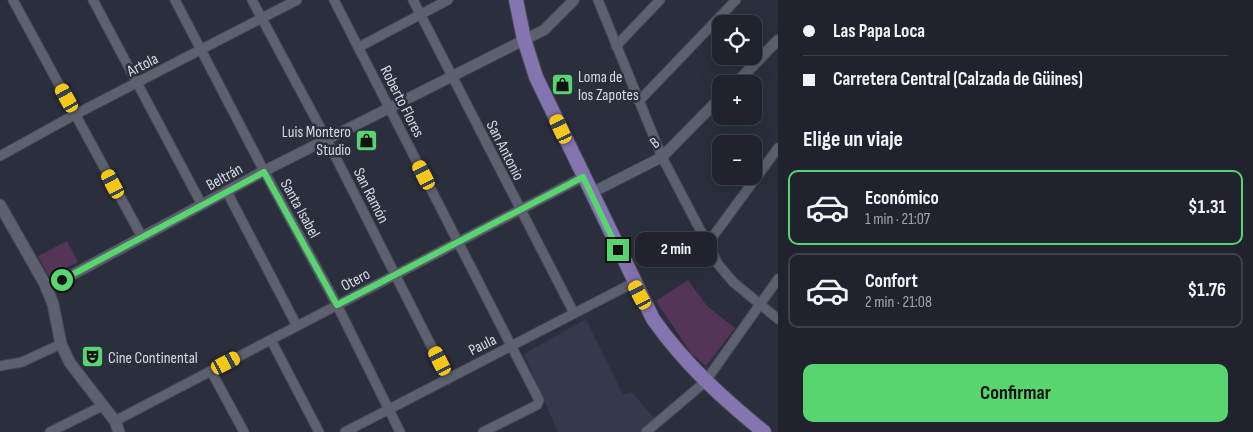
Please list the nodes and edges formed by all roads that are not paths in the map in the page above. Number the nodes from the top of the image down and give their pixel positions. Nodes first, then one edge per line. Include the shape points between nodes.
1 (13, 0) edge
2 (92, 0) edge
3 (174, 0) edge
4 (252, 0) edge
5 (297, 0) edge
6 (334, 0) edge
7 (413, 0) edge
8 (448, 0) edge
9 (516, 0) edge
10 (574, 0) edge
11 (598, 0) edge
12 (660, 0) edge
13 (736, 0) edge
14 (420, 14) junction
15 (262, 19) junction
16 (524, 39) junction
17 (778, 40) edge
18 (616, 46) junction
19 (359, 47) junction
20 (202, 50) junction
21 (452, 75) junction
22 (744, 75) edge
23 (138, 84) junction
24 (639, 101) junction
25 (712, 106) edge
26 (389, 108) junction
27 (76, 114) junction
28 (327, 140) junction
29 (778, 148) edge
30 (0, 156) edge
31 (662, 157) junction
32 (264, 172) junction
33 (583, 177) junction
34 (227, 192) junction
35 (592, 193) junction
36 (0, 204) edge
37 (202, 205) junction
38 (519, 210) junction
39 (142, 237) junction
40 (458, 242) junction
41 (708, 243) junction
42 (396, 274) junction
43 (778, 279) edge
44 (634, 282) junction
45 (46, 289) junction
46 (337, 305) junction
47 (759, 305) junction
48 (574, 313) junction
49 (778, 318) edge
50 (297, 326) junction
51 (271, 340) junction
52 (61, 344) junction
53 (513, 345) junction
54 (0, 366) edge
55 (211, 371) junction
56 (448, 378) junction
57 (705, 382) junction
58 (102, 406) junction
59 (388, 410) junction
60 (117, 427) edge
61 (50, 432) edge
62 (244, 432) edge
63 (319, 432) edge
64 (345, 432) edge
65 (400, 432) edge
66 (483, 432) edge
67 (646, 432) edge
68 (764, 432) edge

1 - 27 street
2 - 23 street
3 - 20 street, Santa Isabel
4 - 15 street, San Ramón
5 - 15 street, Artola
6 - 19 street, Roberto Flores
7 - 14 street, San Antonio
8 - 14 street
9 - 16 main road
10 - 16 street, Beltrán via 544,30
11 - 18 street
12 - 18 street
13 - 24 street
14 - 19 street
14 - 21 street, San Antonio
15 - 20 street, Artola
15 - 28 street, San Ramón
16 - 21 street, Beltrán
16 - 33 main road via 536,77
17 - 22 street
18 - 24 street
19 - 26 street, Roberto Flores
20 - 23 street, Artola
20 - 32 street, Santa Isabel
21 - 26 street, Beltrán
21 - 38 street, San Antonio
23 - 27 street, Artola
23 - 37 street
24 - 31 street
25 - 31 street, B
26 - 28 street, Beltrán
26 - 40 street, Roberto Flores
27 - 30 street, Artola
27 - 39 street
28 - 32 street, Beltrán
28 - 42 street, San Ramón
29 - 41 street
31 - 35 street, B
31 - 41 street
32 - 34 street, Beltrán
32 - 46 street, Santa Isabel
33 - 35 main road
33 - 38 street, Otero
34 - 37 street, Beltrán
34 - 50 street
35 - 44 main road
36 - 45 main road
37 - 39 street, Beltrán
38 - 40 street, Otero
38 - 48 street, San Antonio
39 - 45 street, Beltrán
40 - 42 street, Otero
40 - 53 street, Roberto Flores
41 - 47 street via 718,264
42 - 46 street, Otero
42 - 56 street, San Ramón
43 - 47 street
44 - 48 street, Paula
44 - 57 main road via 653,319 672,346
45 - 52 main road via 53,304
46 - 50 street, Otero
46 - 59 street, Santa Isabel
47 - 49 street
47 - 57 street
48 - 53 street, Paula
50 - 51 street, Otero
51 - 55 street, Otero
51 - 63 street
52 - 54 street via 22,362
52 - 58 main road via 80,378
53 - 56 street, Paula
53 - 66 street, Roberto Flores via 539,403
55 - 60 street, Otero
55 - 62 street
56 - 59 street, Paula
57 - 67 street
57 - 68 main road
58 - 60 main road
58 - 61 street
59 - 64 street, Paula
59 - 65 street, Santa Isabel

